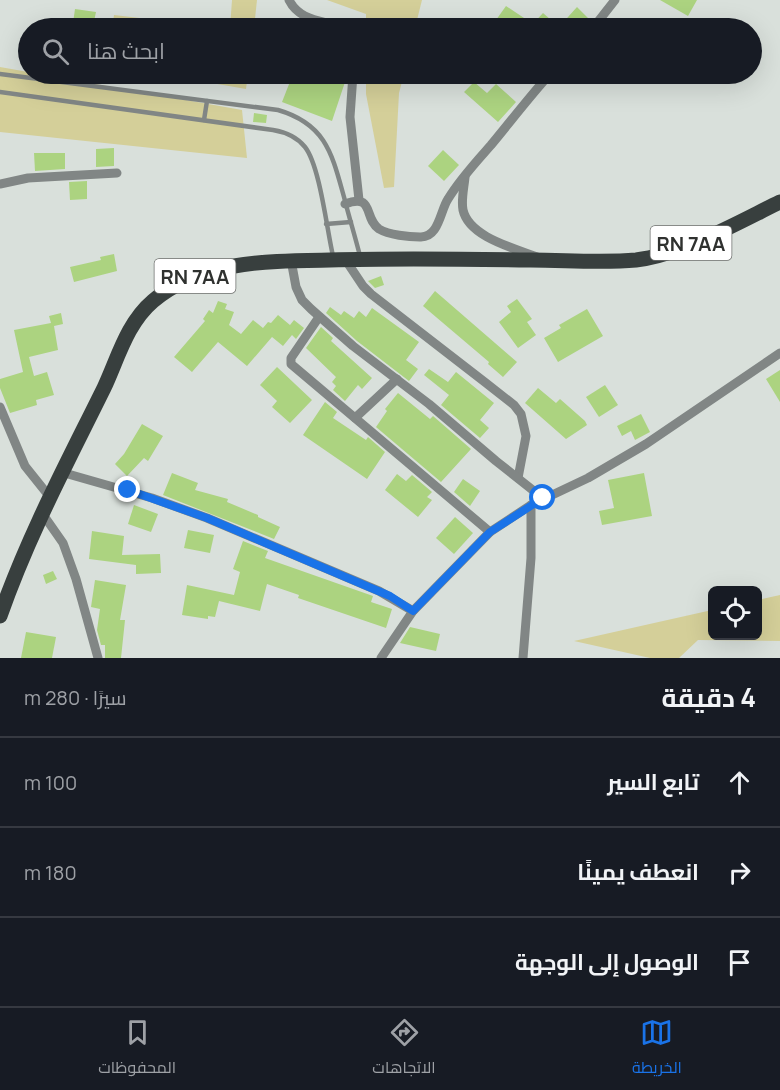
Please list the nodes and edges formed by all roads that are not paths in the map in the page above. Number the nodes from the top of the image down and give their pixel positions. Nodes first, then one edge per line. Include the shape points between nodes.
1 (289, 0) edge
2 (615, 0) edge
3 (312, 18) edge
4 (600, 18) edge
5 (0, 74) edge
6 (18, 76) edge
7 (77, 84) edge
8 (352, 84) edge
9 (542, 84) edge
10 (0, 92) edge
11 (207, 101) junction
12 (204, 120) junction
13 (117, 173) dead end
14 (465, 176) junction
15 (0, 184) edge
16 (359, 200) junction
17 (780, 202) edge
18 (345, 204) junction
19 (351, 222) junction
20 (326, 224) junction
21 (347, 259) junction
22 (291, 260) junction
23 (545, 260) junction
24 (320, 317) junction
25 (780, 353) edge
26 (397, 379) junction
27 (0, 407) edge
28 (355, 418) junction
29 (61, 472) junction
30 (518, 478) junction
31 (49, 496) junction
32 (543, 498) junction
33 (531, 505) junction
34 (42, 513) junction
35 (490, 532) junction
36 (413, 611) junction
37 (0, 616) edge
38 (98, 658) edge
39 (381, 658) edge
40 (523, 658) edge

1 - 3 street via 293,8
2 - 4 street
5 - 6 lane
7 - 11 lane
8 - 16 street via 350,117
9 - 14 street
10 - 12 lane
11 - 12 lane
11 - 18 lane via 278,110 307,123 333,156
12 - 20 lane via 273,129 298,140 314,163
13 - 15 street via 28,178
14 - 16 street via 444,206 435,230 424,237 382,231 374,224 365,203
14 - 23 street via 463,210 473,228
16 - 18 street
17 - 23 main road, RN 7AA via 676,250 637,260
18 - 19 lane
19 - 20 lane
19 - 21 lane
20 - 21 lane
21 - 22 main road, RN 7AA
21 - 23 main road, RN 7AA
21 - 30 street via 371,294 514,405 521,414 526,436
22 - 24 street via 302,300
22 - 29 main road, RN 7AA via 218,269 194,276 151,303 134,321
24 - 26 street
24 - 28 street via 291,358 291,364
25 - 32 street via 646,444 588,478
26 - 28 street
26 - 30 street
27 - 31 street via 25,466
28 - 35 street
29 - 31 main road, RN 7AA
29 - 36 street via 207,518 384,593
30 - 32 street
31 - 34 main road, RN 7AA
32 - 33 street
33 - 35 street
33 - 40 street
34 - 37 main road, RN 7AA
34 - 38 street via 63,543
35 - 36 street
36 - 39 street

